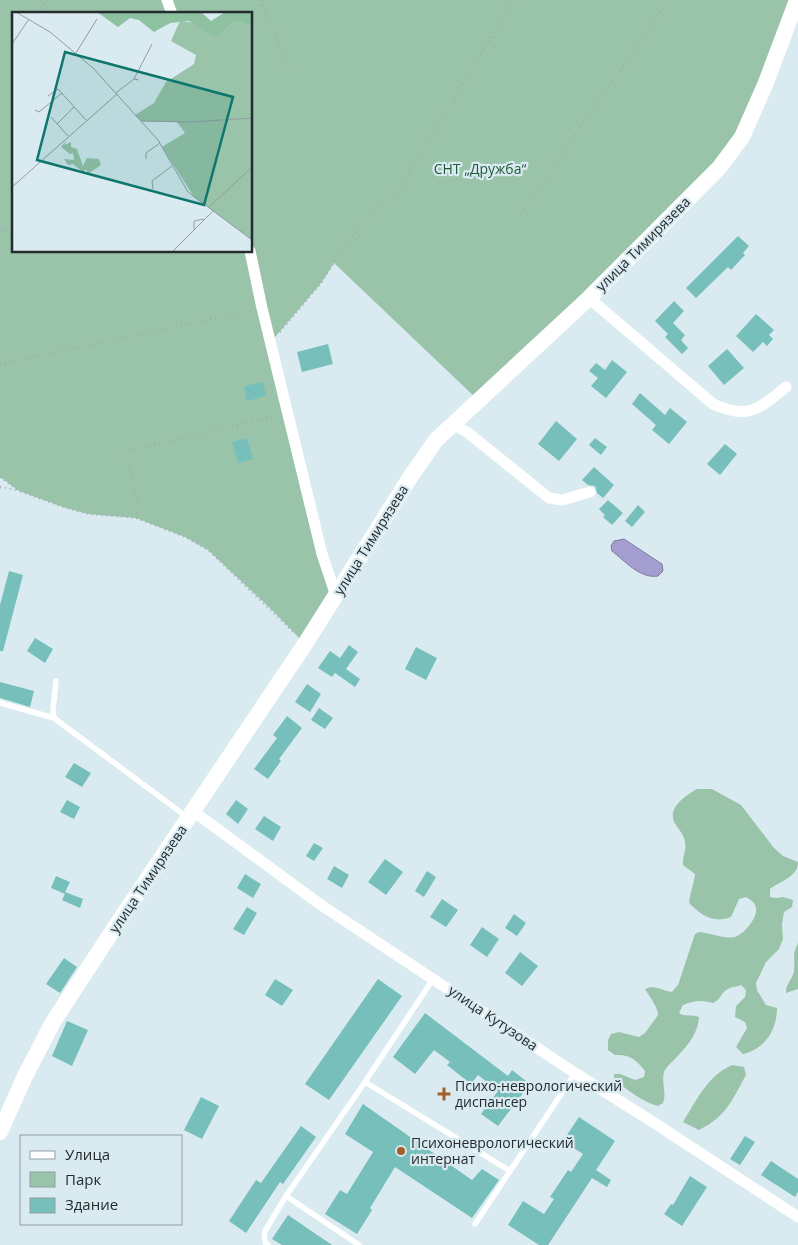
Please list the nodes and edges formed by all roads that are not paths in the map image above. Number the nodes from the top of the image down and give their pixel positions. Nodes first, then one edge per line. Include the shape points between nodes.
1 (167, 0) edge
2 (797, 0) edge
3 (171, 12) edge
4 (250, 252) edge
5 (588, 298) junction
6 (786, 386) dead end
7 (452, 424) junction
8 (590, 492) dead end
9 (336, 596) junction
10 (56, 681) dead end
11 (0, 703) edge
12 (54, 718) junction
13 (191, 814) junction
14 (433, 979) junction
15 (576, 1073) junction
16 (365, 1082) junction
17 (0, 1132) edge
18 (510, 1171) junction
19 (286, 1196) junction
20 (798, 1217) edge
21 (475, 1224) dead end
22 (268, 1245) edge
23 (359, 1245) edge

1 - 3 street
2 - 5 main road, улица Тимирязева via 766,85 742,137 719,168
4 - 9 street via 322,554
5 - 6 street via 713,404 728,411 746,412 764,405
5 - 7 main road, улица Тимирязева
7 - 8 street via 467,432 549,498 562,500
7 - 9 main road, улица Тимирязева via 436,440 411,476
9 - 13 main road, улица Тимирязева
10 - 12 lane
11 - 12 lane
12 - 13 lane
13 - 14 street, улица Кутузова
13 - 17 main road, улица Тимирязева via 54,1022
14 - 15 street, улица Кутузова
14 - 16 lane
15 - 18 lane
15 - 20 street, улица Кутузова
16 - 18 lane
16 - 19 lane
18 - 21 lane
19 - 22 lane via 265,1231
19 - 23 lane

